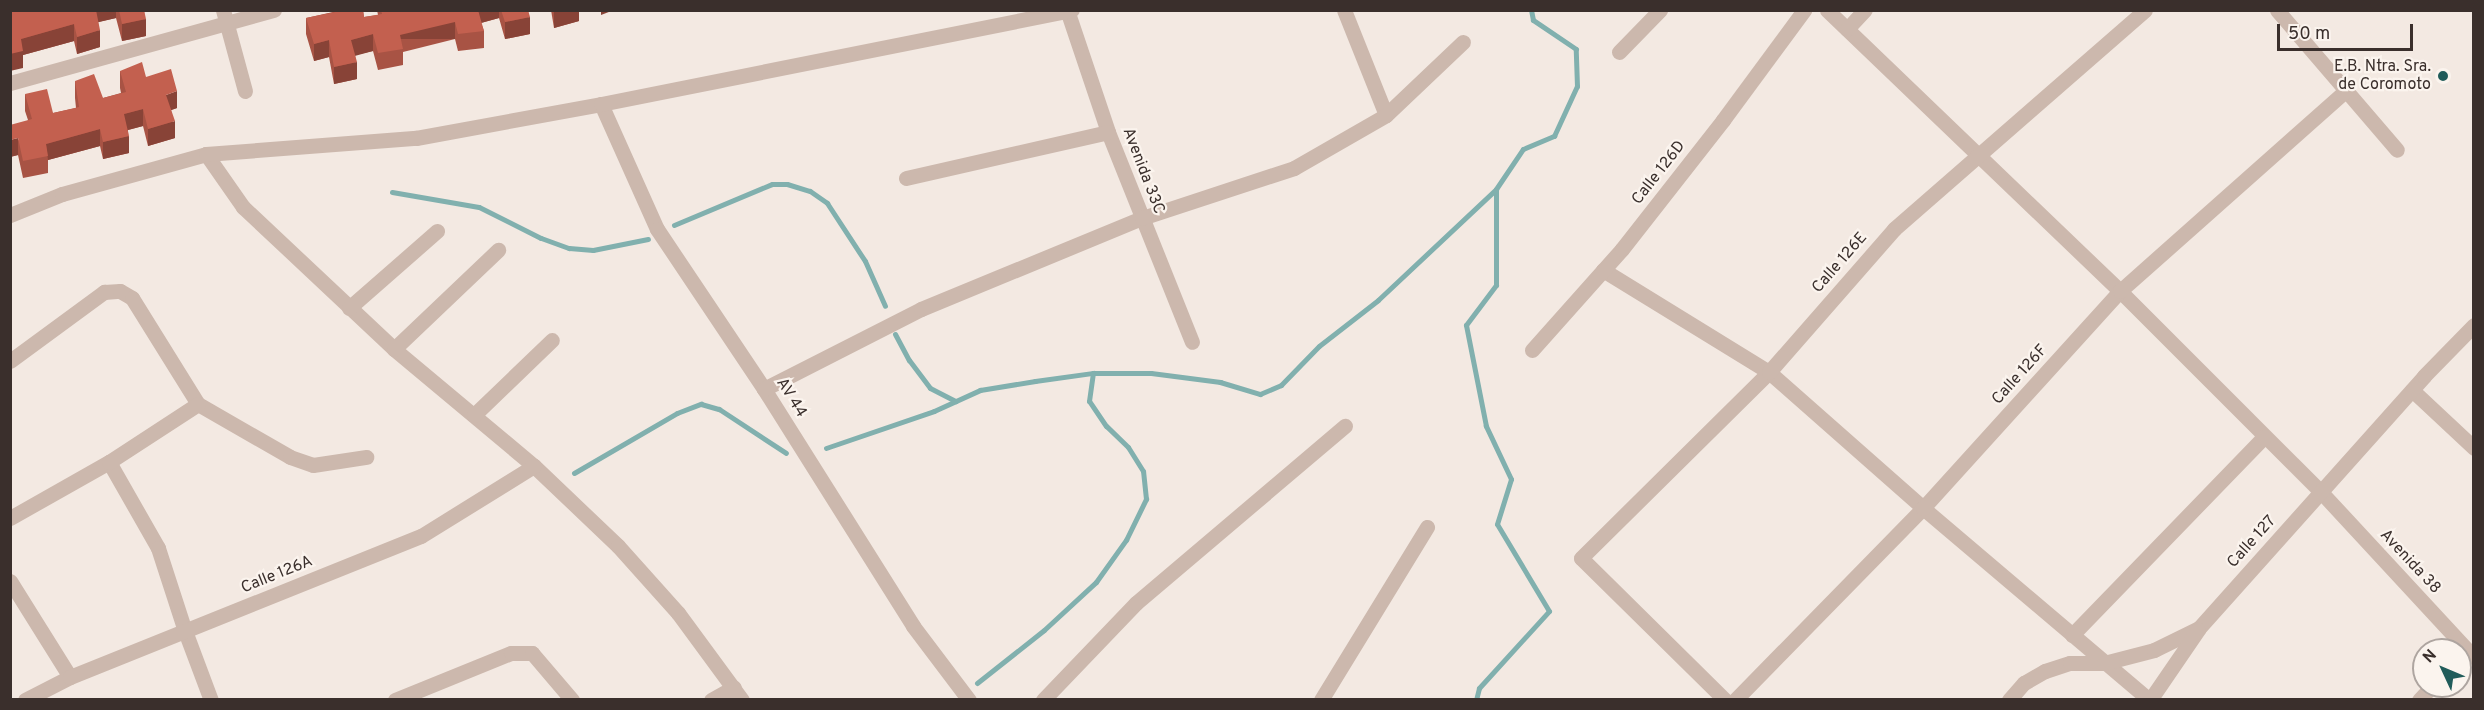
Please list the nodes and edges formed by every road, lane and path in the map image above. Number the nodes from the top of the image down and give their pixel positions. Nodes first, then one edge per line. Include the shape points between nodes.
1 (274, 10) edge
2 (1344, 10) edge
3 (1660, 10) edge
4 (1804, 10) edge
5 (1827, 10) edge
6 (1865, 10) edge
7 (2145, 10) edge
8 (2277, 10) edge
9 (1069, 11) edge
10 (224, 17) edge
11 (1847, 29) junction
12 (1463, 42) dead end
13 (1619, 52) dead end
14 (10, 83) edge
15 (2346, 90) junction
16 (245, 91) dead end
17 (601, 104) junction
18 (1386, 115) junction
19 (1108, 132) junction
20 (2397, 150) dead end
21 (206, 154) junction
22 (1980, 155) junction
23 (906, 178) dead end
24 (10, 215) edge
25 (1142, 218) junction
26 (437, 231) dead end
27 (498, 250) dead end
28 (1603, 270) junction
29 (2120, 291) junction
30 (349, 308) junction
31 (2474, 325) edge
32 (552, 340) dead end
33 (1192, 342) dead end
34 (394, 349) junction
35 (1532, 350) dead end
36 (10, 361) edge
37 (1769, 372) junction
38 (765, 389) junction
39 (2412, 390) junction
40 (198, 404) junction
41 (474, 415) junction
42 (1345, 426) dead end
43 (2264, 437) junction
44 (2474, 448) edge
45 (366, 457) dead end
46 (109, 462) junction
47 (534, 466) junction
48 (2320, 492) junction
49 (1923, 508) junction
50 (10, 518) edge
51 (1427, 527) dead end
52 (10, 580) edge
53 (2199, 628) junction
54 (185, 631) junction
55 (2072, 635) junction
56 (2452, 638) edge
57 (2104, 663) junction
58 (70, 677) junction
59 (738, 693) edge
60 (25, 699) edge
61 (211, 699) edge
62 (395, 699) edge
63 (572, 699) edge
64 (711, 699) edge
65 (969, 699) edge
66 (1043, 699) edge
67 (1321, 699) edge
68 (1725, 699) edge
69 (1735, 699) edge
70 (2009, 699) edge
71 (2150, 699) edge

1 - 10 street
2 - 18 street
3 - 13 street
4 - 28 street, Calle 126D via 1723,120
5 - 11 street, Avenida 38
6 - 11 street
7 - 22 street, Calle 126E
8 - 15 street
9 - 17 street
9 - 19 street, Avenida 33C
10 - 14 street
10 - 16 street
11 - 22 street, Avenida 38
12 - 18 street
15 - 20 street
15 - 29 street, Calle 126F
17 - 21 street via 416,138
17 - 38 street, AV 44 via 657,230
18 - 25 street via 1293,168
19 - 23 street
19 - 25 street, Avenida 33C
21 - 24 street via 62,194
21 - 30 street via 243,207
22 - 29 street, Avenida 38
22 - 37 street, Calle 126E via 1894,229
25 - 33 street, Avenida 33C
25 - 38 street via 921,309
26 - 30 street
27 - 34 street
28 - 35 street, Calle 126D
28 - 37 street
29 - 43 street, Avenida 38
29 - 49 street, Calle 126F
30 - 34 street
31 - 39 street, Calle 127
32 - 41 street
34 - 41 street
36 - 40 street via 104,292 120,291 132,298
37 - 49 street
37 - 68 street, Calle 126E via 1581,558
38 - 65 street, AV 44 via 913,626
39 - 44 street
39 - 48 street, Calle 127
40 - 45 street via 290,457 313,465
40 - 46 street
41 - 47 street
42 - 66 street via 1136,603
43 - 48 street, Avenida 38
43 - 55 street
46 - 50 street
46 - 54 street via 158,548
47 - 54 street, Calle 126A via 421,536
47 - 59 street via 618,546 678,613
48 - 53 street, Calle 127
48 - 56 street, Avenida 38
49 - 55 street
49 - 69 street, Calle 126F
51 - 67 street
52 - 58 street
53 - 57 street, Calle 127 via 2154,650
53 - 71 street
54 - 58 street, Calle 126A
54 - 61 street
55 - 57 street
57 - 70 street, Calle 127 via 2070,663 2045,671 2024,683
57 - 71 street
58 - 60 street, Calle 126A
59 - 64 street
62 - 63 street via 511,653 532,653

